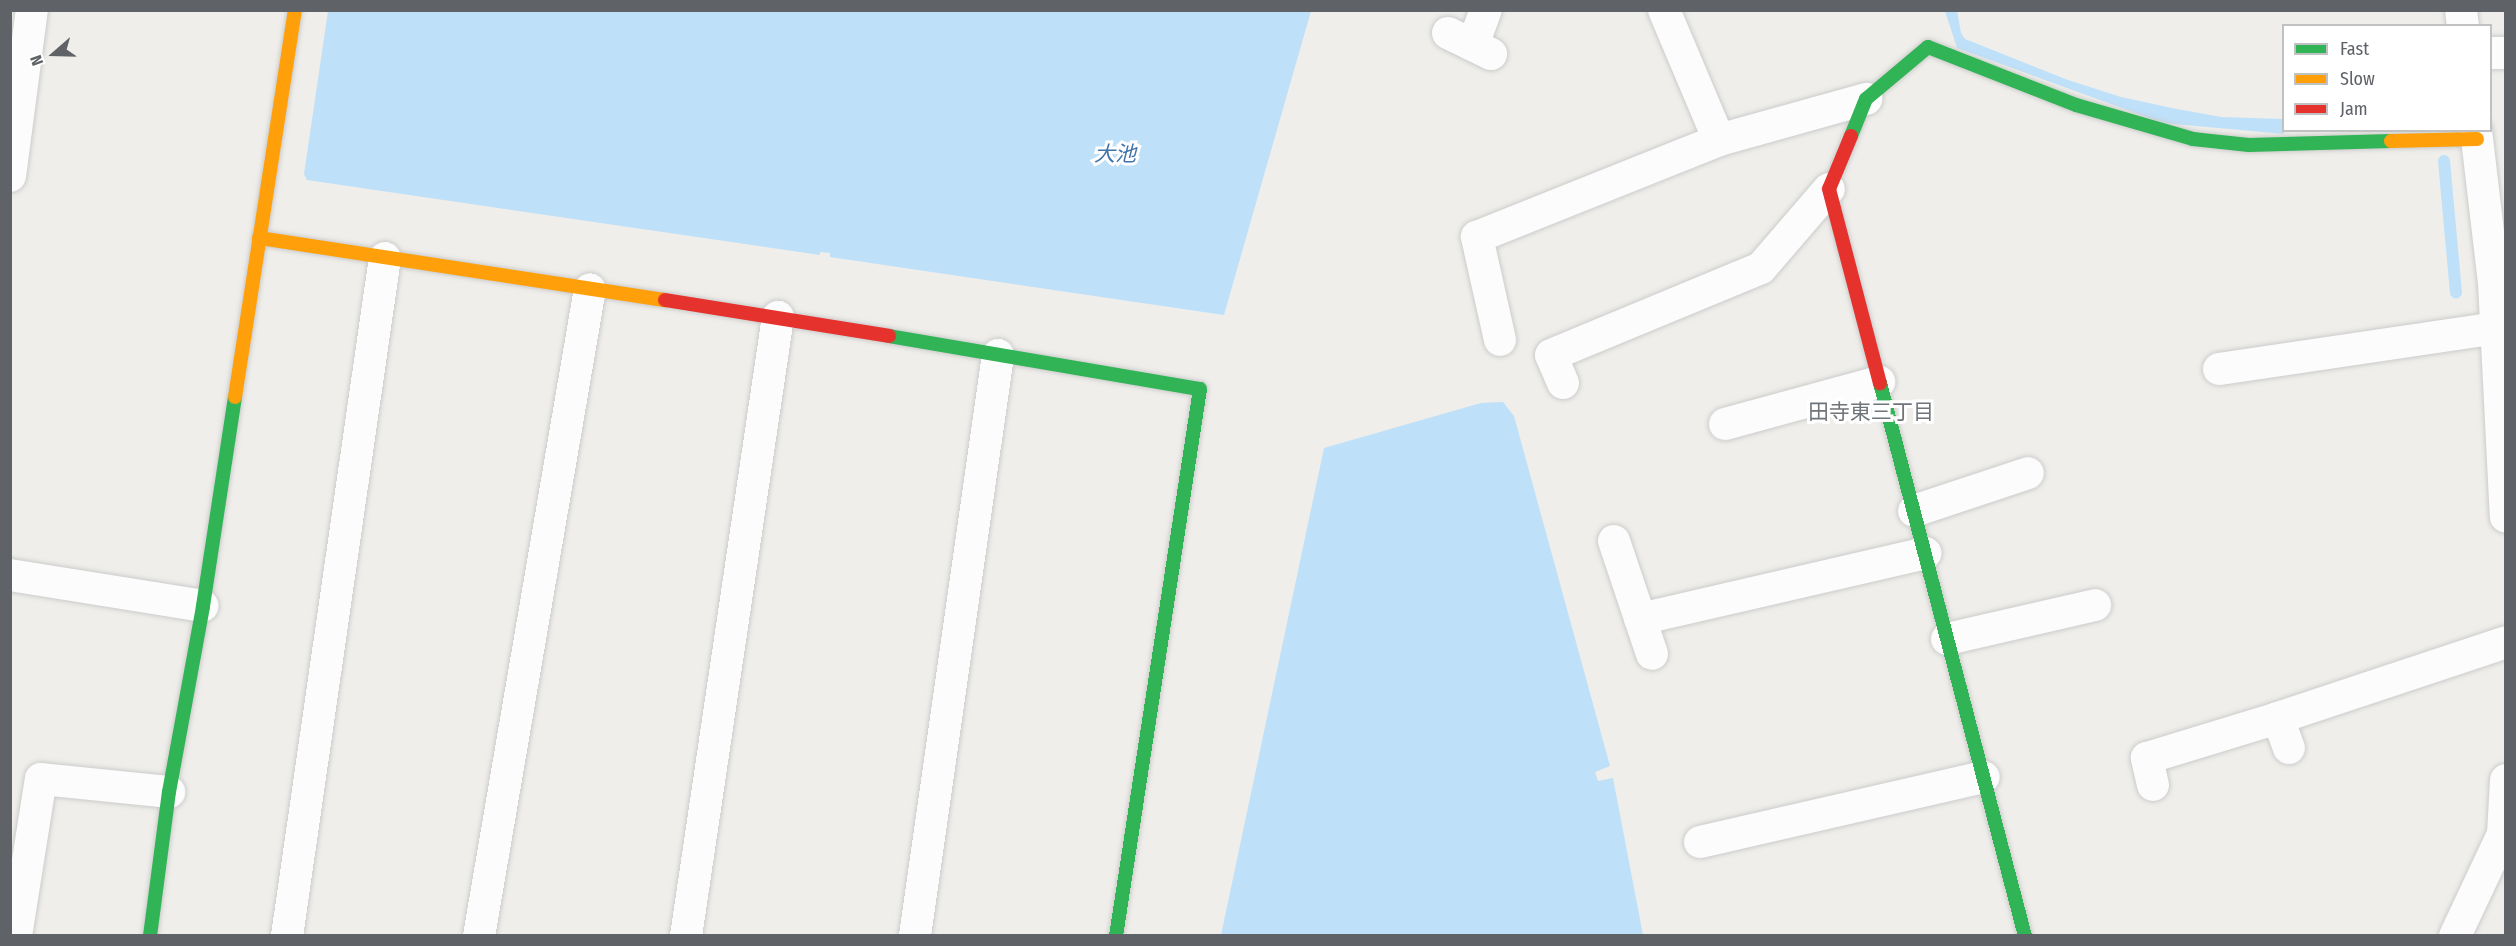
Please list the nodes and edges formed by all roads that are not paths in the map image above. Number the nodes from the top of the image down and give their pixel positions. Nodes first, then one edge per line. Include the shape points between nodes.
1 (32, 10) edge
2 (295, 10) edge
3 (1486, 10) edge
4 (1664, 10) edge
5 (1470, 44) dead end
6 (1866, 99) junction
7 (2477, 135) edge
8 (1719, 140) junction
9 (10, 176) edge
10 (1829, 189) junction
11 (260, 238) junction
12 (385, 258) junction
13 (2500, 283) edge
14 (590, 289) junction
15 (778, 317) junction
16 (2497, 328) junction
17 (1500, 340) dead end
18 (998, 355) junction
19 (2219, 369) dead end
20 (1879, 382) junction
21 (1563, 383) dead end
22 (1725, 424) dead end
23 (2028, 473) dead end
24 (1914, 511) junction
25 (2505, 517) edge
26 (1614, 541) dead end
27 (1925, 553) junction
28 (10, 575) edge
29 (203, 606) junction
30 (2095, 606) dead end
31 (1640, 619) junction
32 (1947, 639) junction
33 (2505, 642) edge
34 (1652, 654) dead end
35 (2278, 718) junction
36 (2289, 748) dead end
37 (1984, 777) junction
38 (2505, 780) edge
39 (2153, 785) dead end
40 (169, 792) junction
41 (1700, 842) dead end
42 (16, 936) edge
43 (150, 936) edge
44 (287, 936) edge
45 (479, 936) edge
46 (686, 936) edge
47 (915, 936) edge
48 (1116, 936) edge
49 (2025, 936) edge
50 (2455, 936) edge

1 - 9 street
2 - 11 street
3 - 5 street
4 - 8 street
6 - 7 street via 1928,47 2076,105 2193,139 2249,145
6 - 8 street
6 - 10 street
7 - 13 street
8 - 17 street via 1477,237
10 - 20 street
10 - 21 street via 1761,268 1551,355
11 - 12 street
11 - 29 street
12 - 14 street
12 - 44 street
13 - 16 street
14 - 15 street
14 - 45 street
15 - 18 street
15 - 46 street
16 - 19 street
16 - 25 street
18 - 47 street
18 - 48 street via 1200,389
20 - 22 street
20 - 24 street
23 - 24 street
24 - 27 street
26 - 31 street
27 - 31 street
27 - 32 street
28 - 29 street
29 - 40 street
30 - 32 street
31 - 34 street
32 - 37 street
33 - 35 street
35 - 36 street
35 - 39 street via 2147,758
37 - 41 street
37 - 49 street
38 - 50 street via 2503,834
40 - 42 street via 41,779
40 - 43 street

